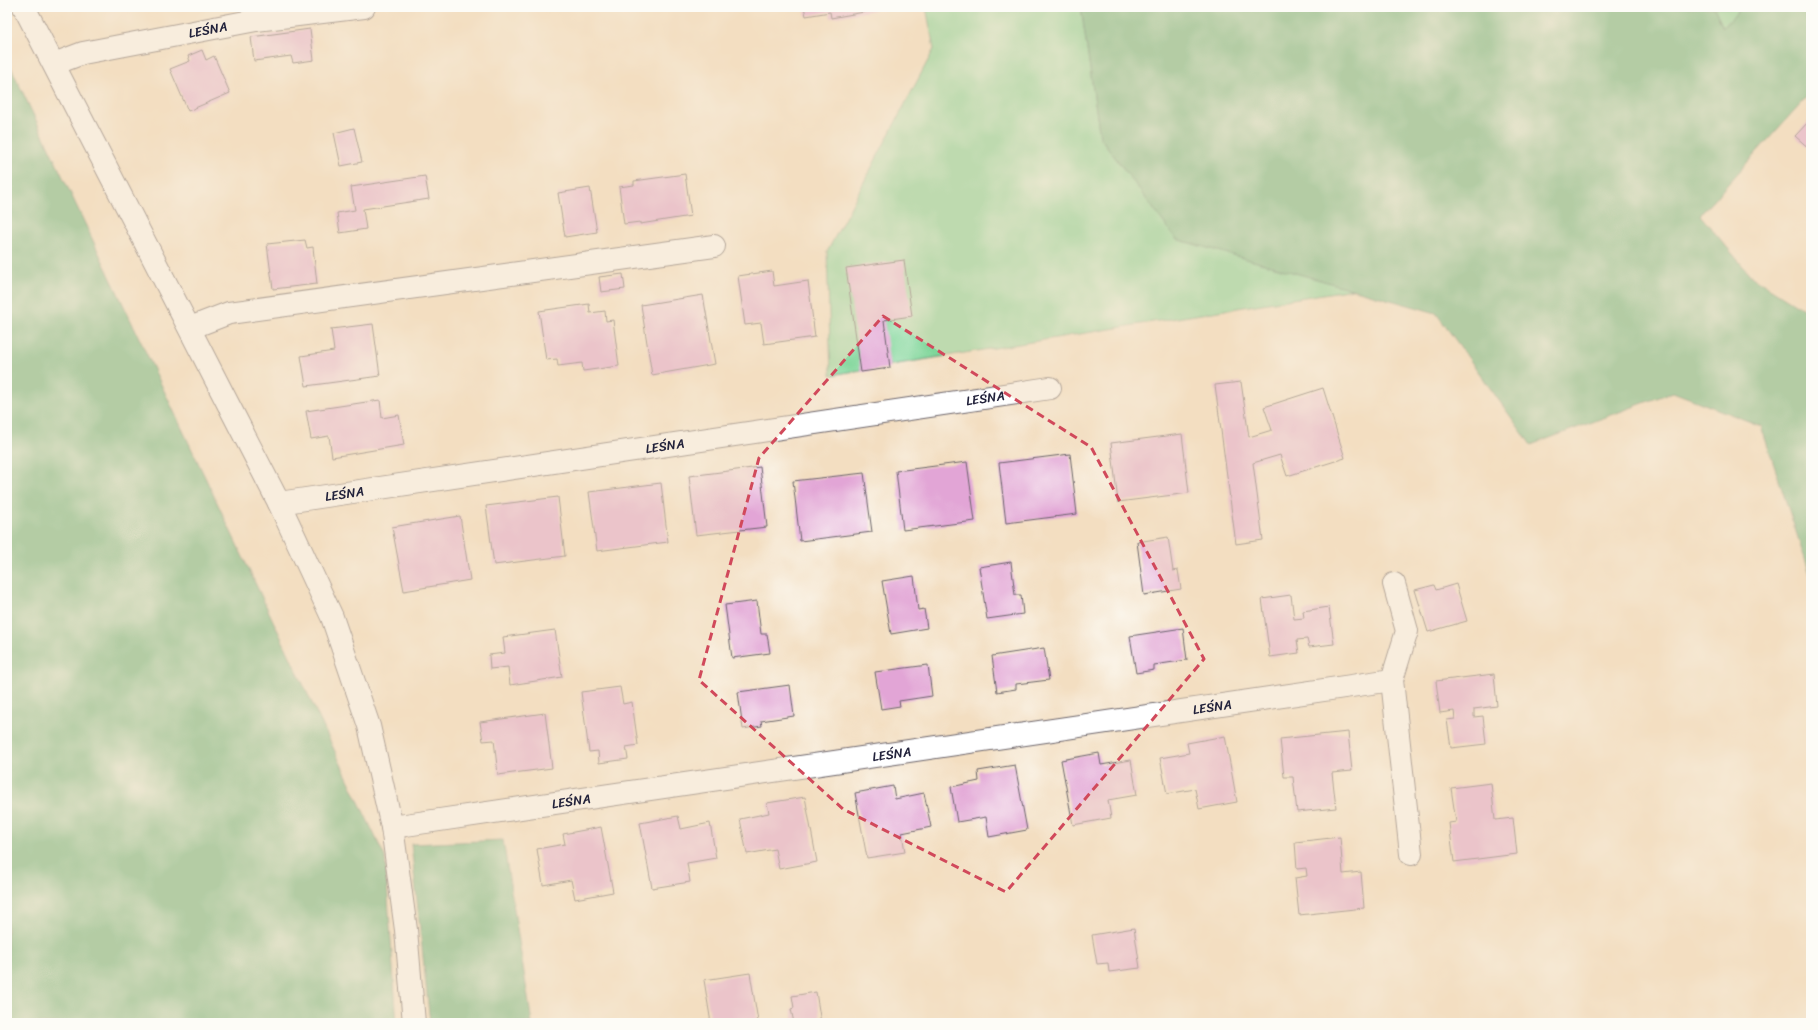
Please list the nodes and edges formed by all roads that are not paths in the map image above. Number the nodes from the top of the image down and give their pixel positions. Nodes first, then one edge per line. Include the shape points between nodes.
1 (24, 7) edge
2 (364, 7) edge
3 (54, 64) junction
4 (714, 246) dead end
5 (190, 328) junction
6 (1050, 388) dead end
7 (279, 503) junction
8 (1394, 584) dead end
9 (1392, 680) junction
10 (392, 827) junction
11 (1411, 854) dead end
12 (414, 1023) edge

1 - 3 street
2 - 3 street, LEŚNA via 256,20 83,53
3 - 5 street
4 - 5 street via 229,313
5 - 7 street
6 - 7 street, LEŚNA
7 - 10 street via 332,617 369,726
8 - 9 street via 1407,631
9 - 10 street, LEŚNA
9 - 11 street
10 - 12 street via 406,930

